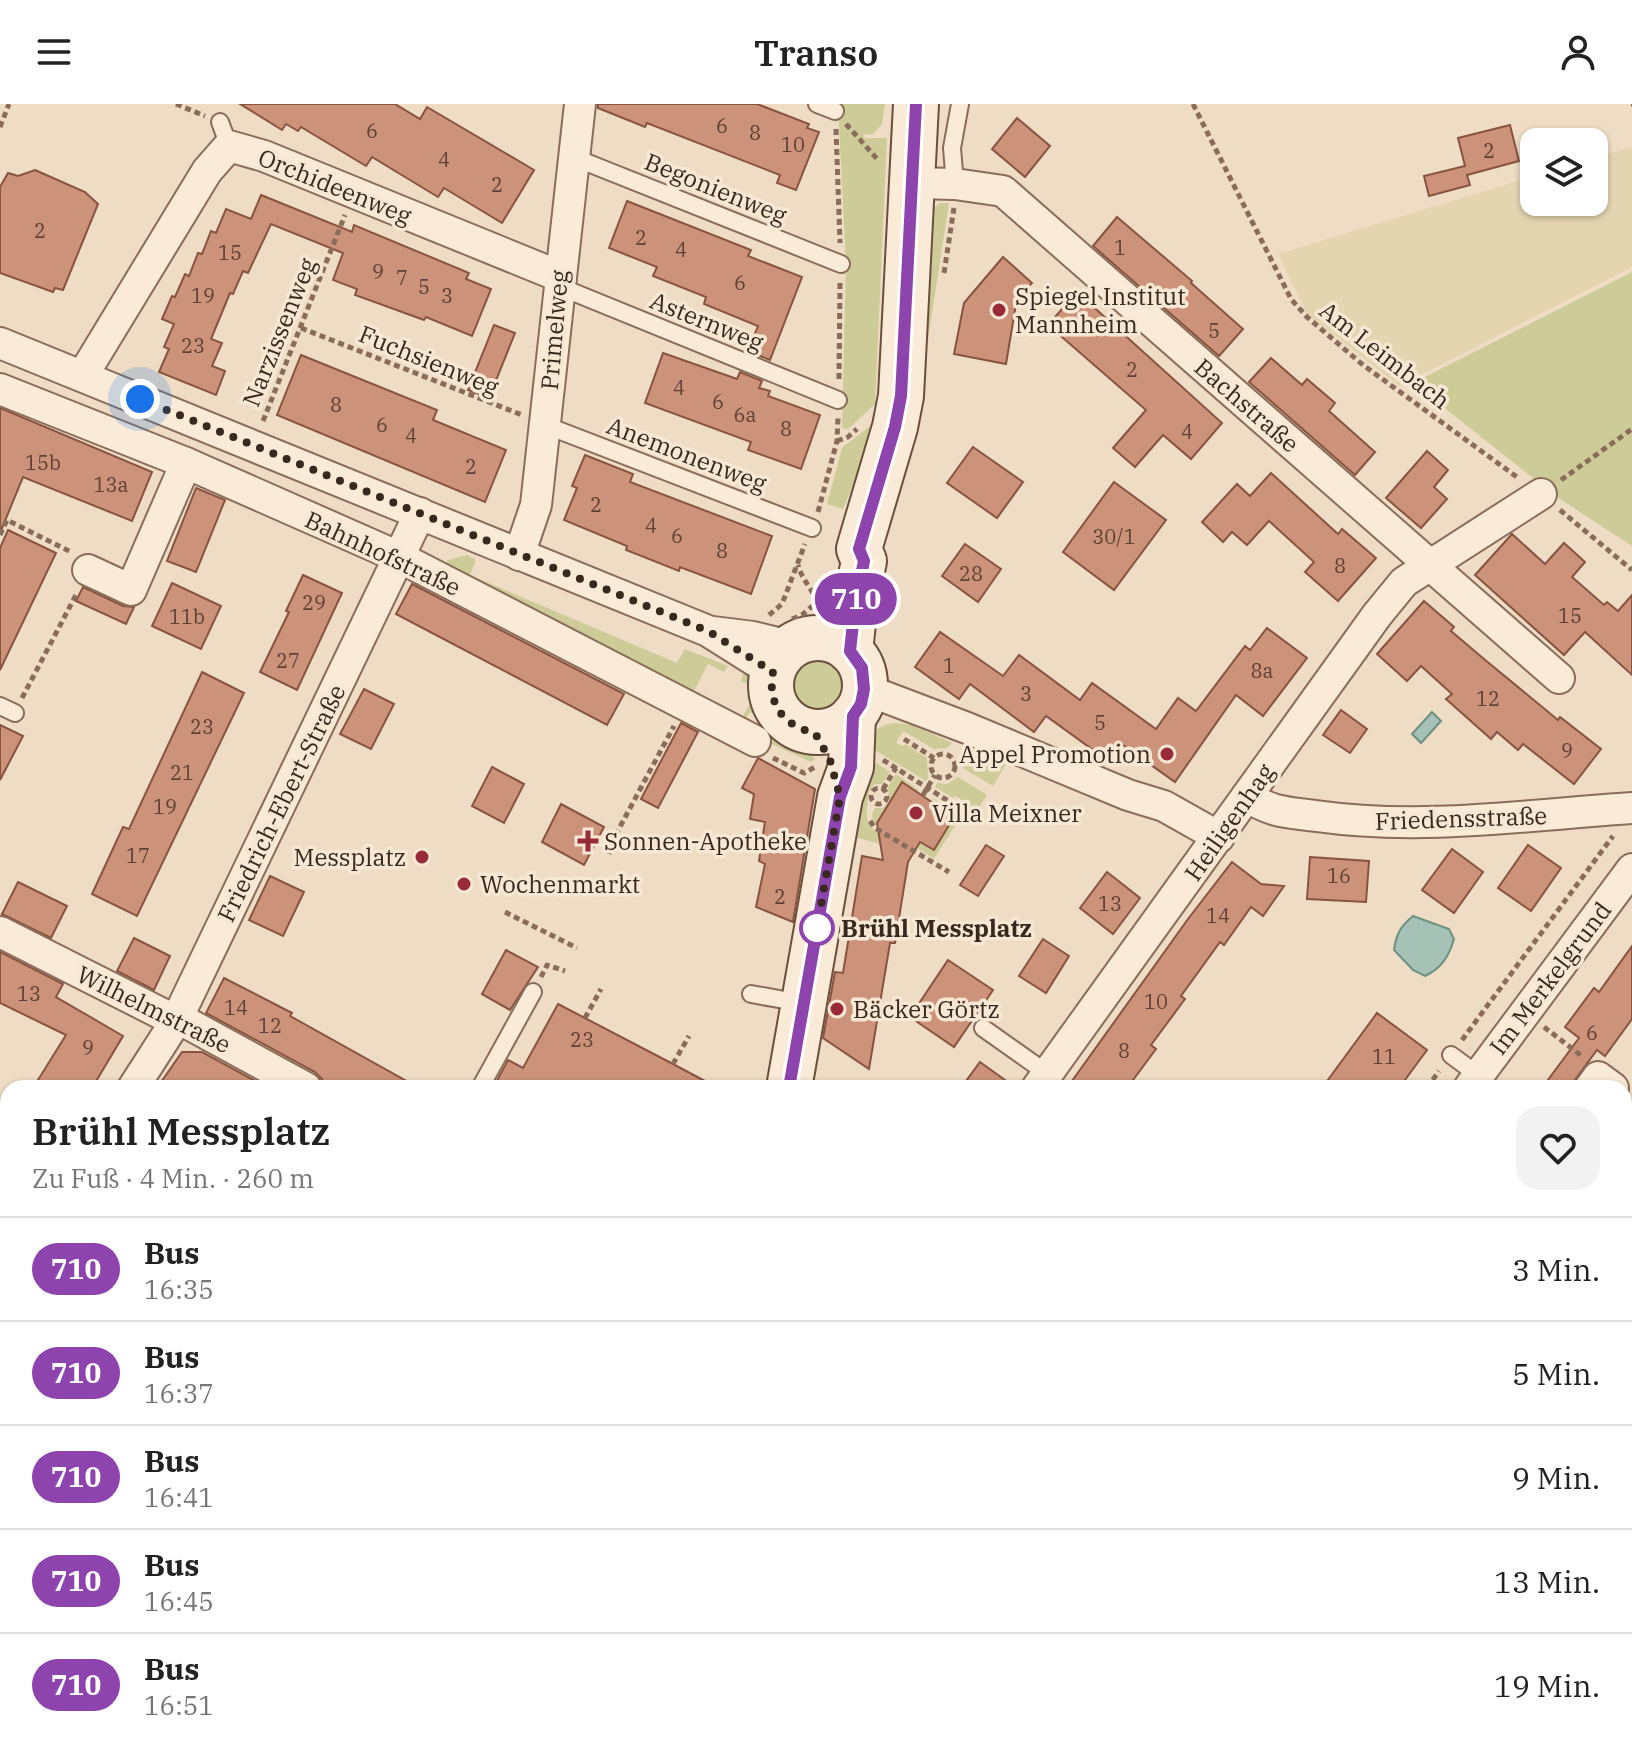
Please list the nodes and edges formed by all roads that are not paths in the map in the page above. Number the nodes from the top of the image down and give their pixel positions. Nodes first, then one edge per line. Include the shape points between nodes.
1 (580, 104) edge
2 (817, 104) edge
3 (916, 104) edge
4 (960, 104) edge
5 (835, 111) road end
6 (573, 157) junction
7 (916, 176) junction
8 (841, 264) dead end
9 (558, 281) junction
10 (0, 343) edge
11 (83, 375) junction
12 (0, 389) edge
13 (838, 400) dead end
14 (545, 425) junction
15 (186, 463) junction
16 (1541, 494) road end
17 (420, 513) junction
18 (815, 521) road end
19 (519, 555) junction
20 (399, 557) junction
21 (1428, 565) junction
22 (88, 570) road end
23 (1559, 678) dead end
24 (834, 721) junction
25 (755, 741) road end
26 (1247, 796) junction
27 (1624, 809) edge
28 (1219, 837) junction
29 (1632, 869) edge
30 (0, 932) edge
31 (533, 992) dead end
32 (751, 994) dead end
33 (804, 1004) junction
34 (176, 1021) junction
35 (983, 1028) dead end
36 (1451, 1055) road end
37 (138, 1080) edge
38 (291, 1080) edge
39 (484, 1080) edge
40 (790, 1080) edge
41 (1041, 1080) edge
42 (1043, 1080) edge
43 (1472, 1080) edge
44 (1475, 1080) edge

1 - 6 street, Primelweg
2 - 5 lane
3 - 7 main road
4 - 7 lane via 952,148
6 - 8 lane, Begonienweg
6 - 9 street, Primelweg
7 - 21 street, Bachstraße via 1003,191
7 - 24 main road via 895,427 859,549 848,557 830,605
9 - 11 street, Orchideenweg via 264,156 225,134
9 - 13 lane, Asternweg
9 - 14 street, Primelweg
10 - 11 street, Bahnhofstraße
11 - 17 street, Bahnhofstraße
12 - 15 street, Bahnhofstraße
14 - 18 lane, Anemonenweg
14 - 19 street, Primelweg via 536,505
15 - 20 street, Bahnhofstraße
15 - 22 street via 131,590
16 - 21 street, Heiligenhag
17 - 19 street, Bahnhofstraße
17 - 20 street, Friedrich-Ebert-Straße
19 - 24 street, Bahnhofstraße via 708,631 753,637
20 - 25 street, Bahnhofstraße
20 - 34 street, Friedrich-Ebert-Straße
21 - 23 street, Bachstraße
21 - 26 street, Heiligenhag via 1404,582 1377,615
24 - 28 street via 967,728 1164,806
24 - 33 main road
26 - 27 street, Friedensstraße via 1266,809 1353,821 1449,823
26 - 28 street, Heiligenhag
28 - 42 street, Heiligenhag
29 - 44 street, Im Merkelgrund
30 - 34 street, Wilhelmstraße
31 - 39 lane
32 - 33 lane
33 - 40 main road
34 - 37 street, Friedrich-Ebert-Straße
34 - 38 street, Wilhelmstraße
35 - 41 lane
36 - 43 lane

